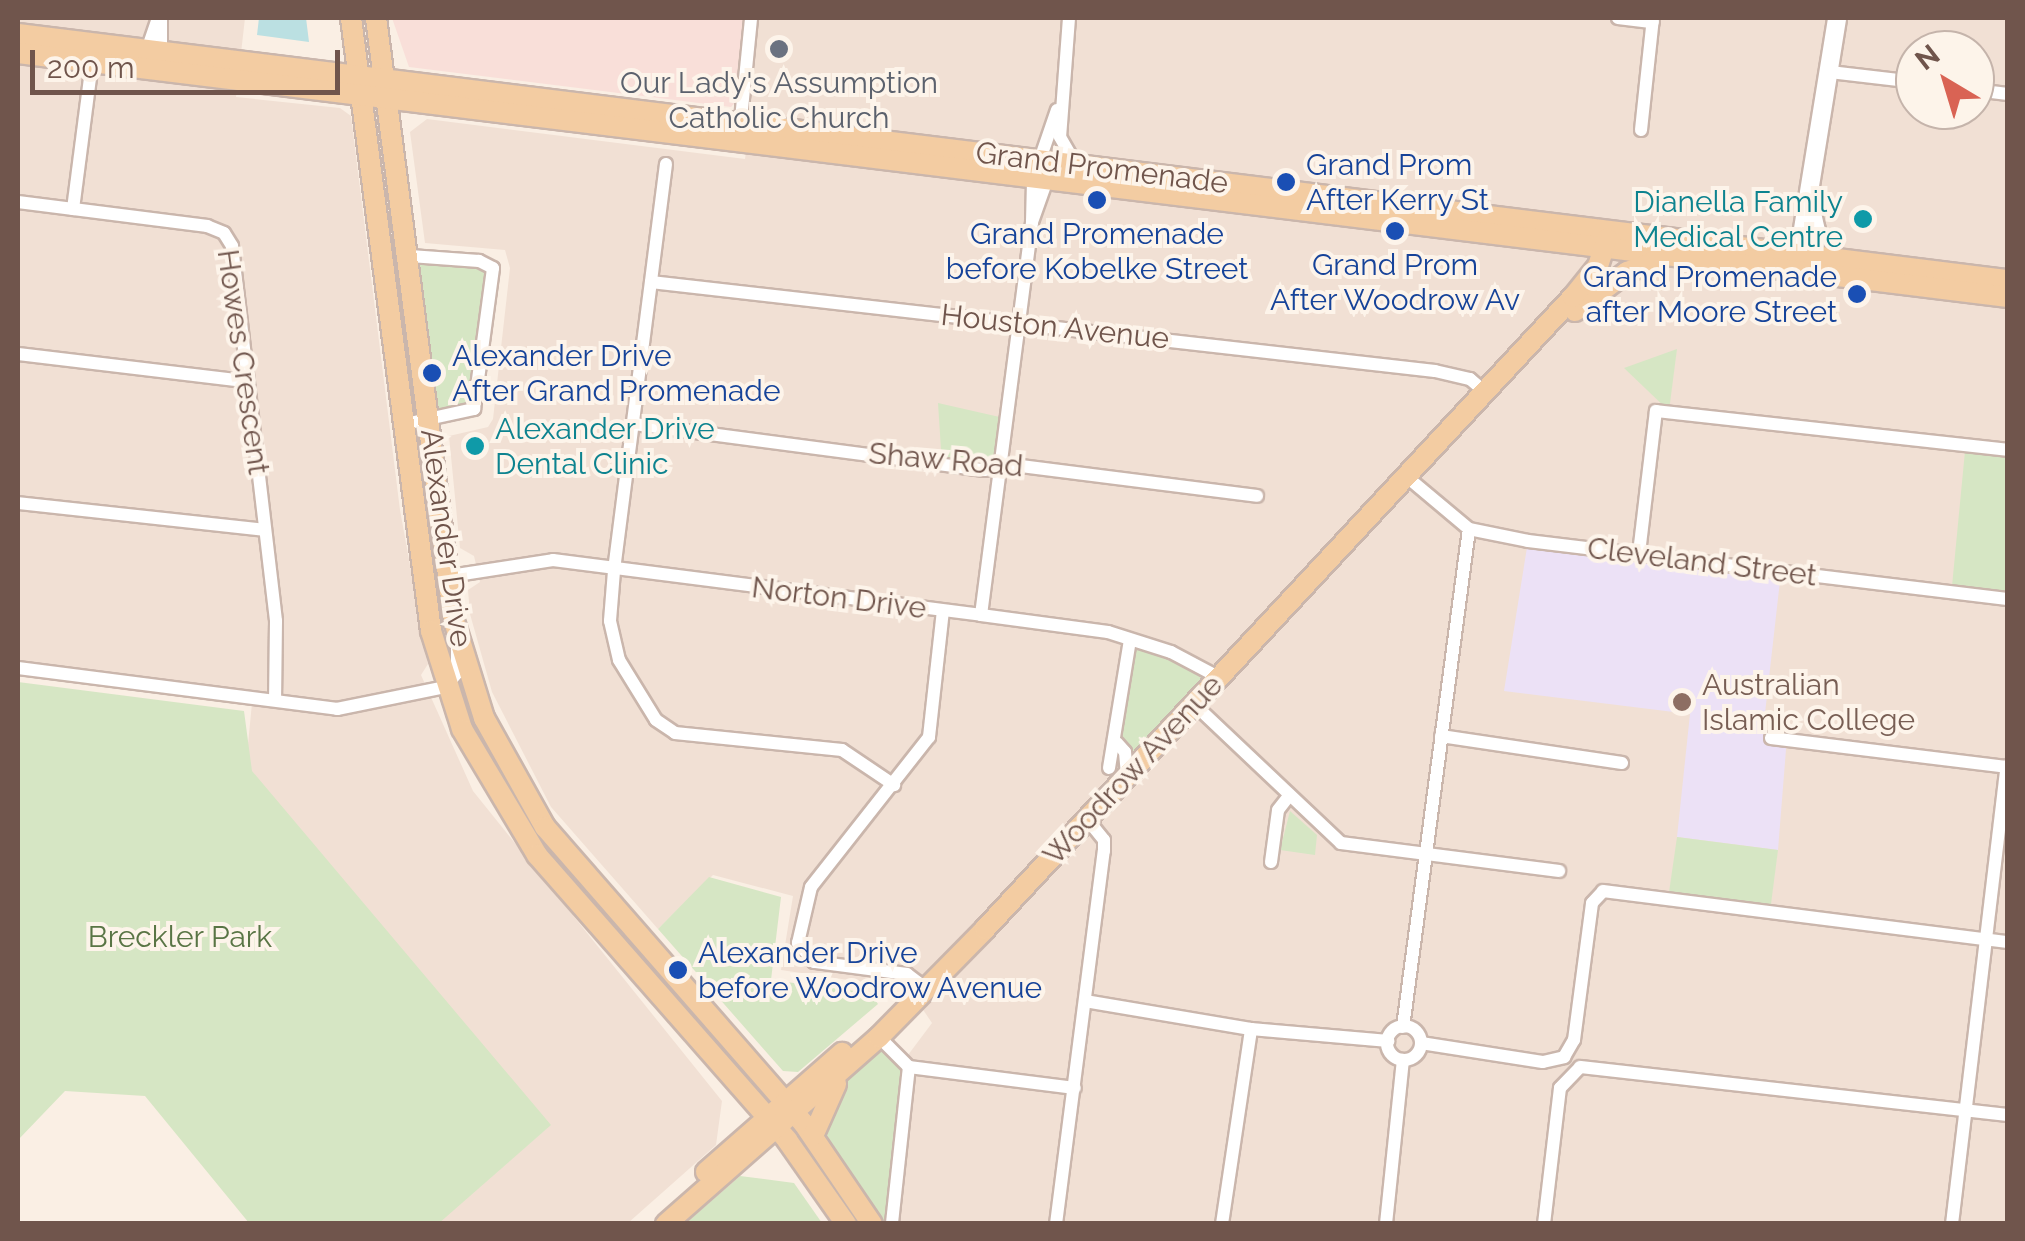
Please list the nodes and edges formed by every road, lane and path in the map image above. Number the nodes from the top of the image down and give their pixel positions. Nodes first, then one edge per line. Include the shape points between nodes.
1 (159, 18) edge
2 (352, 18) edge
3 (376, 18) edge
4 (751, 18) edge
5 (1068, 18) edge
6 (1618, 18) edge
7 (1837, 18) edge
8 (1653, 20) edge
9 (18, 34) edge
10 (18, 53) edge
11 (152, 60) junction
12 (92, 62) junction
13 (1830, 72) junction
14 (1895, 80) edge
15 (364, 87) junction
16 (389, 89) junction
17 (1060, 102) junction
18 (738, 123) junction
19 (1642, 130) dead end
20 (757, 144) junction
21 (666, 164) dead end
22 (1076, 165) junction
23 (1043, 171) junction
24 (18, 202) edge
25 (73, 209) junction
26 (1614, 240) junction
27 (1572, 243) junction
28 (410, 256) junction
29 (1676, 258) junction
30 (1805, 264) junction
31 (2008, 280) edge
32 (651, 282) junction
33 (2008, 297) edge
34 (1574, 304) junction
35 (1020, 321) junction
36 (18, 354) edge
37 (246, 381) junction
38 (1484, 398) junction
39 (428, 419) junction
40 (406, 424) junction
41 (634, 424) junction
42 (2008, 450) edge
43 (997, 468) junction
44 (1413, 482) junction
45 (1258, 496) dead end
46 (18, 503) edge
47 (1362, 526) junction
48 (1469, 528) junction
49 (265, 530) junction
50 (1638, 553) junction
51 (614, 571) junction
52 (450, 576) junction
53 (2008, 599) edge
54 (943, 611) junction
55 (981, 615) junction
56 (457, 639) junction
57 (1130, 640) junction
58 (18, 668) edge
59 (1220, 678) junction
60 (444, 686) junction
61 (275, 700) junction
62 (1195, 705) junction
63 (484, 718) junction
64 (1441, 736) junction
65 (1772, 738) dead end
66 (1116, 744) junction
67 (1622, 763) dead end
68 (2007, 766) edge
69 (1118, 773) junction
70 (894, 785) junction
71 (1288, 797) junction
72 (1088, 820) junction
73 (1426, 858) junction
74 (1271, 862) dead end
75 (1559, 871) dead end
76 (1988, 939) junction
77 (2008, 942) edge
78 (924, 987) junction
79 (1084, 1001) junction
80 (900, 1010) junction
81 (1402, 1026) junction
82 (1250, 1029) junction
83 (879, 1037) junction
84 (1388, 1041) junction
85 (1420, 1043) junction
86 (1403, 1060) junction
87 (909, 1067) junction
88 (844, 1069) junction
89 (1074, 1088) junction
90 (1968, 1110) junction
91 (774, 1113) junction
92 (2008, 1115) edge
93 (813, 1136) junction
94 (756, 1146) junction
95 (820, 1188) junction
96 (650, 1224) edge
97 (666, 1224) edge
98 (846, 1224) edge
99 (872, 1224) edge
100 (892, 1224) edge
101 (1056, 1224) edge
102 (1222, 1224) edge
103 (1386, 1224) edge
104 (1544, 1224) edge
105 (1952, 1224) edge

1 - 11 street
2 - 15 main road, Alexander Drive
3 - 16 main road, Alexander Drive
4 - 18 street
5 - 17 street
6 - 8 street
7 - 13 street
8 - 19 street
9 - 11 main road, Grand Promenade
10 - 12 main road, Grand Promenade
11 - 12 main road, Grand Promenade
11 - 15 main road, Grand Promenade
12 - 25 street
13 - 14 street
13 - 30 street
15 - 16 main road, Grand Promenade
15 - 40 main road, Alexander Drive
16 - 18 main road, Grand Promenade
16 - 20 main road, Grand Promenade
16 - 28 main road, Alexander Drive
17 - 22 street via 1060,137
17 - 23 street
18 - 20 street
18 - 23 main road, Grand Promenade
20 - 23 main road, Grand Promenade
21 - 32 street
22 - 23 main road, Grand Promenade
22 - 26 main road, Grand Promenade
23 - 27 main road, Grand Promenade
23 - 35 street
24 - 25 street, Howes Crescent
25 - 37 street, Howes Crescent via 224,233 232,246
26 - 27 main road, Grand Promenade
26 - 29 main road, Grand Promenade
26 - 30 main road, Grand Promenade
26 - 34 main road, Woodrow Avenue via 1606,277
27 - 34 main road via 1586,267
28 - 39 main road, Alexander Drive
28 - 39 street via 480,261 493,268 480,399 474,409
29 - 30 main road, Grand Promenade
29 - 34 main road via 1639,266
30 - 31 main road, Grand Promenade
30 - 33 main road, Grand Promenade
32 - 35 street, Houston Avenue
32 - 41 street
34 - 38 main road, Woodrow Avenue
35 - 38 street, Houston Avenue via 1458,376
35 - 43 street
36 - 37 street
37 - 49 street, Howes Crescent
38 - 44 main road, Woodrow Avenue
38 - 47 main road, Woodrow Avenue
39 - 40 street
39 - 52 main road, Alexander Drive
40 - 60 main road, Alexander Drive
41 - 43 street, Shaw Road
41 - 51 street
42 - 50 street via 1656,411
43 - 45 street, Shaw Road
43 - 55 street
44 - 47 main road, Woodrow Avenue
44 - 48 street
46 - 49 street
47 - 59 main road, Woodrow Avenue
48 - 50 street, Cleveland Street
48 - 64 street
49 - 61 street, Howes Crescent via 277,637
50 - 53 street, Cleveland Street
51 - 52 street, Norton Drive via 554,560
51 - 54 street, Norton Drive
51 - 70 street via 610,621 619,660 656,720 675,733 842,750
52 - 56 main road, Alexander Drive
54 - 55 street, Norton Drive
54 - 70 street via 929,737
55 - 57 street, Norton Drive
56 - 60 street via 457,673
56 - 63 main road, Alexander Drive
57 - 59 street, Norton Drive
57 - 66 street
58 - 61 street
59 - 62 main road, Woodrow Avenue
60 - 61 street via 337,709
60 - 63 street
60 - 91 main road, Alexander Drive via 496,795 537,855
62 - 69 main road, Woodrow Avenue
62 - 71 street
63 - 91 main road, Alexander Drive via 545,827
64 - 67 street
64 - 73 street
65 - 68 street
66 - 69 street
66 - 69 street via 1124,752
68 - 76 street
69 - 72 main road, Woodrow Avenue
70 - 78 street via 811,887 798,943 814,962 908,974
71 - 73 street via 1341,843
71 - 74 street via 1278,810
72 - 78 main road, Woodrow Avenue
72 - 79 street via 1104,840 1104,851
73 - 75 street
73 - 81 street
76 - 77 street
76 - 85 street via 1603,891 1592,902 1571,1047 1554,1062
76 - 90 street
78 - 80 main road, Woodrow Avenue
79 - 82 street
79 - 89 street
80 - 83 main road, Woodrow Avenue
80 - 91 main road, Woodrow Avenue
81 - 84 street
81 - 85 street via 1415,1031
82 - 84 street
82 - 102 street
83 - 87 street
83 - 88 main road, Woodrow Avenue
84 - 86 street via 1391,1054
85 - 86 street
86 - 103 street
87 - 89 street
87 - 100 street
88 - 91 main road, Woodrow Avenue
88 - 93 main road
89 - 101 street
90 - 92 street
90 - 104 street via 1588,1066 1570,1072 1560,1088
90 - 105 street
91 - 93 main road, Alexander Drive
91 - 94 main road, Woodrow Avenue
91 - 95 main road, Alexander Drive
91 - 96 main road
93 - 99 main road, Alexander Drive
94 - 95 main road via 778,1154
94 - 97 main road, Woodrow Avenue
95 - 98 main road, Alexander Drive

